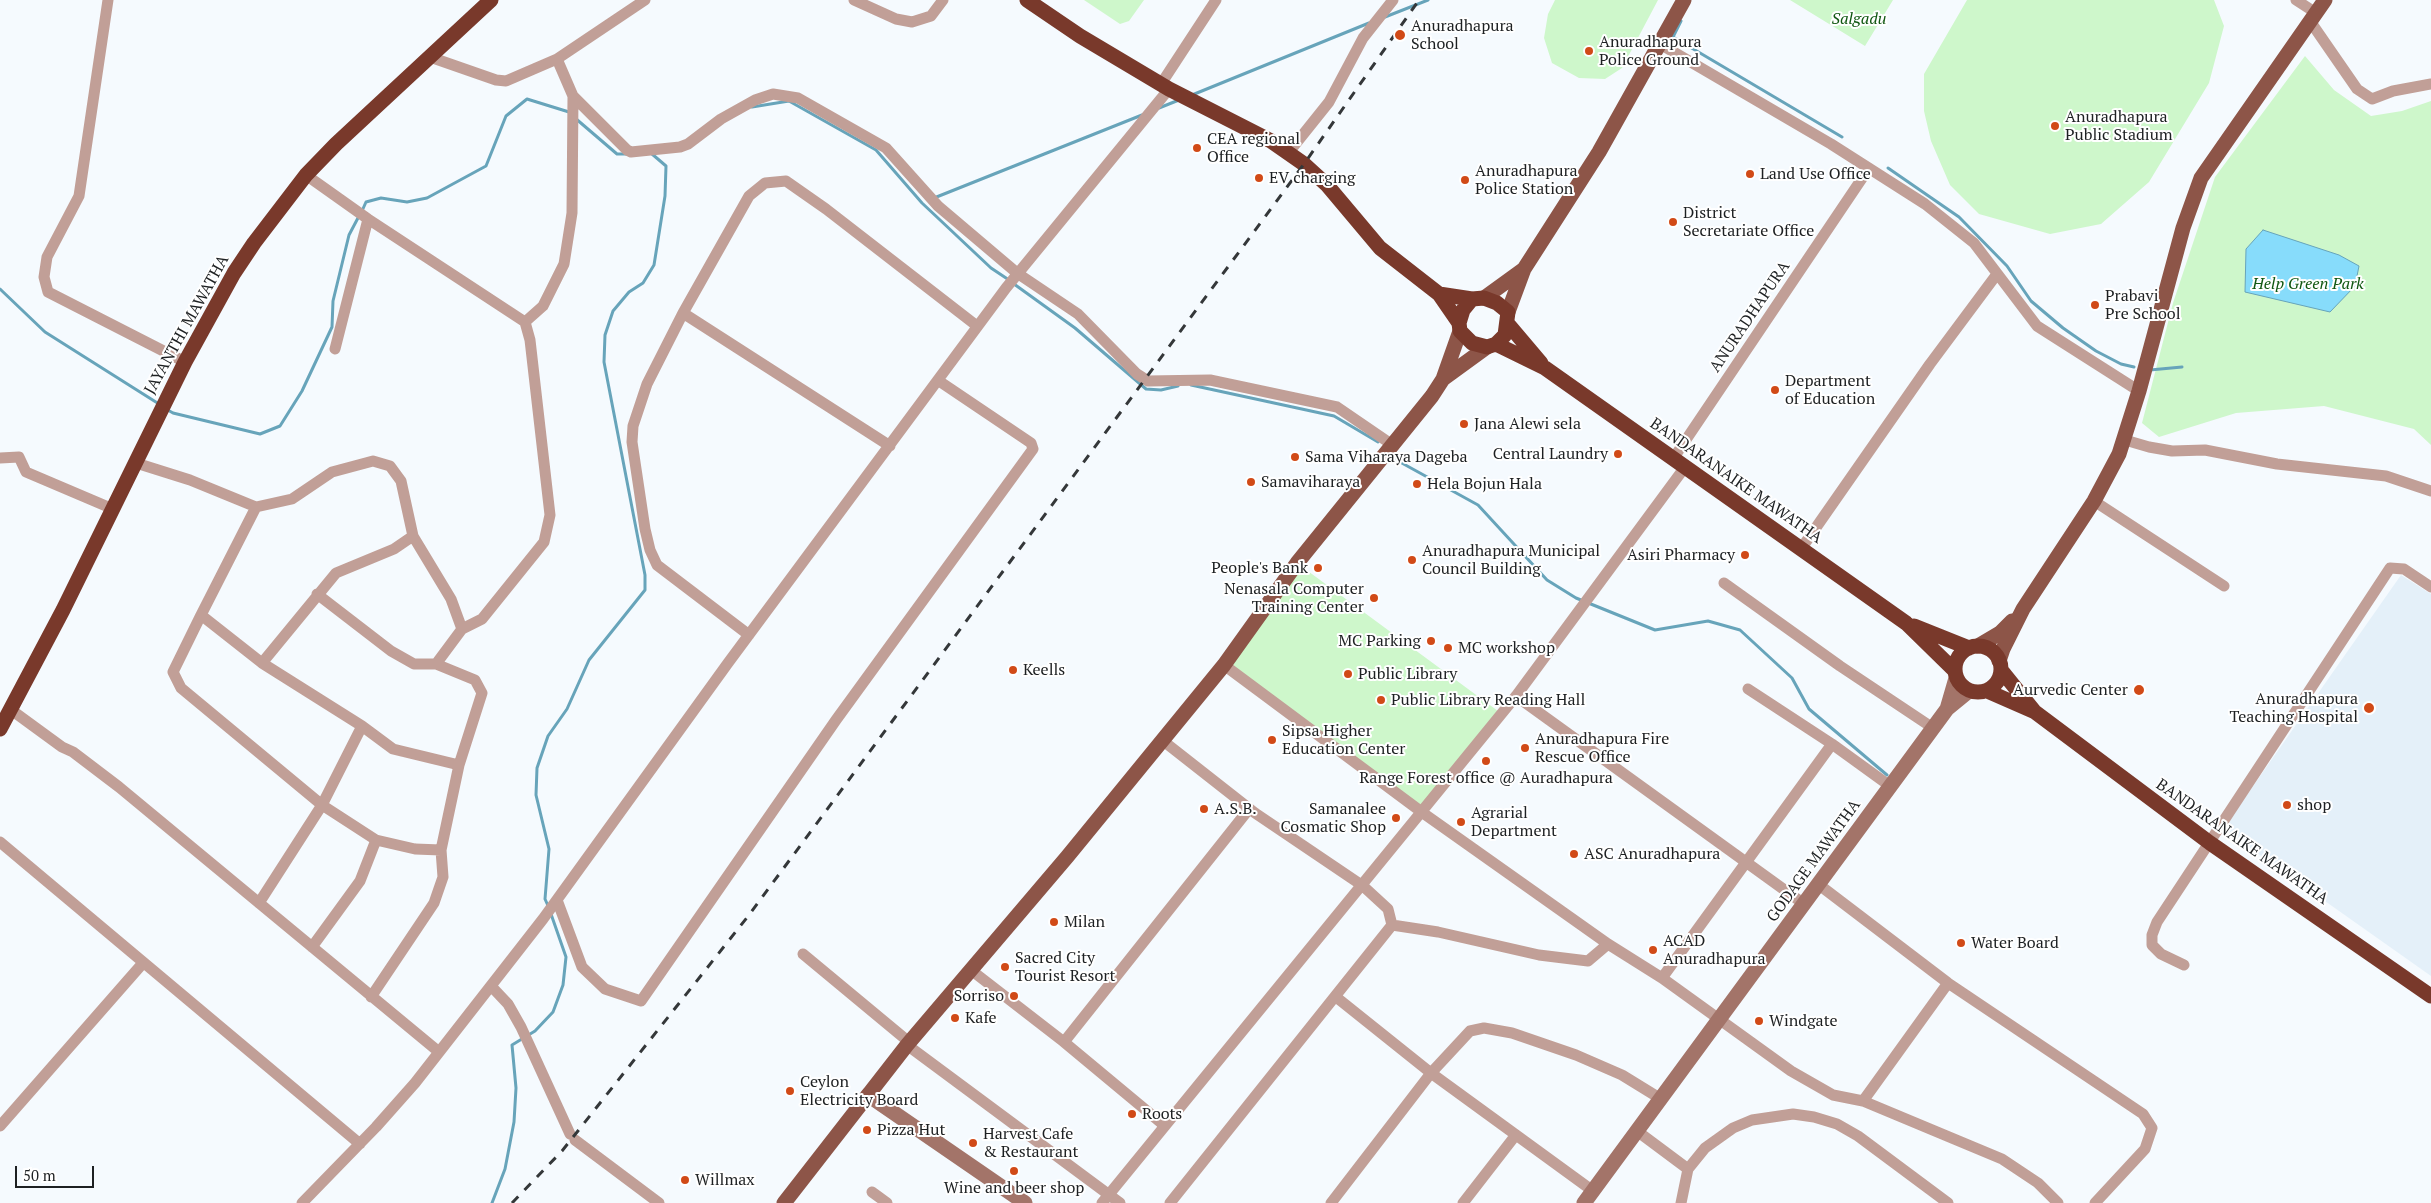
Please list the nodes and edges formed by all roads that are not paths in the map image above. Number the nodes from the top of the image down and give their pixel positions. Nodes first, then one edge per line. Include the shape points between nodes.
1 (108, 0) edge
2 (491, 0) edge
3 (645, 0) edge
4 (854, 0) edge
5 (943, 0) edge
6 (1027, 0) edge
7 (1216, 0) edge
8 (1393, 0) edge
9 (1684, 0) edge
10 (2296, 0) edge
11 (2325, 0) edge
12 (2313, 17) junction
13 (1660, 44) junction
14 (430, 57) junction
15 (556, 59) junction
16 (2431, 84) edge
17 (1165, 86) junction
18 (573, 96) junction
19 (1289, 152) junction
20 (1869, 168) junction
21 (306, 176) junction
22 (366, 217) junction
23 (1524, 269) junction
24 (1997, 274) junction
25 (1016, 275) junction
26 (1439, 294) junction
27 (1478, 298) junction
28 (682, 313) junction
29 (1508, 318) junction
30 (525, 322) junction
31 (977, 326) junction
32 (1459, 327) junction
33 (1492, 346) junction
34 (335, 349) dead end
35 (185, 362) junction
36 (1545, 368) junction
37 (1443, 379) junction
38 (939, 381) junction
39 (2139, 391) junction
40 (2124, 440) junction
41 (890, 446) junction
42 (1394, 446) junction
43 (0, 458) edge
44 (136, 463) junction
45 (1679, 463) junction
46 (2431, 491) edge
47 (2094, 501) junction
48 (256, 507) junction
49 (113, 509) junction
50 (413, 536) junction
51 (1801, 549) junction
52 (1724, 583) dead end
53 (2224, 586) dead end
54 (2431, 587) edge
55 (317, 594) junction
56 (2023, 609) junction
57 (201, 615) junction
58 (1906, 623) junction
59 (462, 629) junction
60 (749, 634) junction
61 (1973, 647) junction
62 (262, 663) junction
63 (436, 664) junction
64 (1224, 665) junction
65 (2000, 665) junction
66 (1955, 674) junction
67 (1748, 689) dead end
68 (1969, 691) junction
69 (1986, 691) junction
70 (1516, 696) junction
71 (10, 709) junction
72 (1947, 709) junction
73 (2035, 712) junction
74 (362, 726) junction
75 (1933, 728) junction
76 (0, 729) edge
77 (1162, 740) junction
78 (1832, 744) junction
79 (459, 765) junction
80 (1890, 786) junction
81 (322, 806) junction
82 (1249, 809) junction
83 (1422, 813) junction
84 (376, 840) junction
85 (0, 842) edge
86 (2210, 843) junction
87 (441, 850) junction
88 (1747, 863) junction
89 (1818, 884) junction
90 (1363, 886) junction
91 (259, 903) junction
92 (555, 903) junction
93 (1804, 904) junction
94 (1392, 926) junction
95 (1608, 944) junction
96 (312, 947) junction
97 (803, 954) dead end
98 (144, 963) junction
99 (2184, 964) dead end
100 (971, 970) junction
101 (1662, 978) junction
102 (1948, 983) junction
103 (491, 986) junction
104 (2431, 996) edge
105 (372, 997) junction
106 (1336, 997) junction
107 (1720, 1019) junction
108 (1064, 1042) junction
109 (908, 1044) junction
110 (439, 1052) junction
111 (1431, 1073) junction
112 (868, 1095) junction
113 (1661, 1098) junction
114 (1863, 1101) junction
115 (0, 1126) edge
116 (1165, 1126) junction
117 (1638, 1131) junction
118 (1515, 1136) junction
119 (360, 1144) junction
120 (1688, 1169) junction
121 (872, 1192) dead end
122 (1589, 1197) edge
123 (1106, 1199) edge
124 (789, 1201) edge
125 (302, 1203) edge
126 (660, 1203) edge
127 (887, 1203) edge
128 (1024, 1203) edge
129 (1120, 1203) edge
130 (1170, 1203) edge
131 (1331, 1203) edge
132 (1463, 1203) edge
133 (1682, 1203) edge
134 (1948, 1203) edge
135 (2058, 1203) edge
136 (2095, 1203) edge

1 - 35 street via 79,196 47,257 44,277 48,292
2 - 14 highway, JAYANTHI MAWATHA
3 - 15 street
4 - 5 street via 896,19 912,22 931,16
6 - 17 highway via 1080,36
7 - 17 street
8 - 19 street via 1363,38 1329,102
9 - 13 main road
10 - 12 street
11 - 12 main road
12 - 16 street via 2357,89 2372,99 2393,91
12 - 39 main road via 2201,178 2183,228
13 - 20 street
13 - 23 main road via 1599,152
14 - 15 street via 496,80 506,80
14 - 21 highway, JAYANTHI MAWATHA via 343,137
15 - 18 street
17 - 19 highway
17 - 25 street
18 - 25 street via 631,152 688,144 721,119 773,94 798,98 886,148 938,206
18 - 30 street via 572,213 564,264 543,306
19 - 26 highway via 1318,176 1380,248
20 - 24 street via 1925,204 1974,243
20 - 45 street, ANURADHAPURA
21 - 22 street
21 - 35 highway, JAYANTHI MAWATHA via 254,242
22 - 30 street
22 - 34 street
23 - 27 main road
23 - 29 main road
24 - 39 street via 2037,326
24 - 51 street
25 - 31 street
25 - 42 street via 1078,314 1137,374 1148,381 1210,380 1337,407
26 - 27 highway
26 - 32 highway
27 - 29 highway via 1497,303
27 - 32 highway via 1463,310
28 - 31 street via 749,196 765,183 786,181
28 - 41 street
28 - 60 street via 647,384 634,426 632,442 645,529 657,565
29 - 33 highway via 1505,335
29 - 36 highway, BANDARANAIKE MAWATHA
30 - 59 street via 530,340 550,515 544,542 482,619
31 - 38 street
32 - 33 highway via 1472,343
32 - 37 main road
33 - 36 highway, BANDARANAIKE MAWATHA
33 - 37 main road
35 - 44 highway, JAYANTHI MAWATHA
36 - 45 highway, BANDARANAIKE MAWATHA
37 - 42 main road
38 - 41 street
38 - 92 street via 1031,443 1033,449 836,720 641,1002 605,989 582,967
39 - 40 main road
40 - 46 street via 2149,448 2205,450 2277,464 2386,476
40 - 47 main road
41 - 60 street
42 - 64 main road via 1298,563
43 - 49 street via 19,457 26,472
44 - 48 street via 190,480
44 - 49 highway, JAYANTHI MAWATHA
45 - 51 highway, BANDARANAIKE MAWATHA
45 - 70 street, ANURADHAPURA via 1578,616
47 - 53 street
47 - 56 main road
48 - 50 street via 292,499 332,472 372,461 390,466 402,481
48 - 57 street
49 - 71 highway, JAYANTHI MAWATHA
50 - 55 street via 394,549 336,573
50 - 59 street via 451,599
51 - 58 highway, BANDARANAIKE MAWATHA
52 - 75 street
54 - 86 street via 2404,569 2390,568
55 - 62 street
55 - 63 street via 391,651 414,664
56 - 61 main road via 2000,633
56 - 65 main road via 2003,648
57 - 62 street
57 - 81 street via 173,672 181,688
58 - 61 highway, BANDARANAIKE MAWATHA
58 - 66 highway, BANDARANAIKE MAWATHA
59 - 63 street
60 - 92 street
61 - 65 highway via 1991,650
61 - 66 highway via 1959,655
62 - 74 street
63 - 79 street via 475,680 482,693
64 - 77 main road
64 - 83 street
65 - 69 highway via 1997,683
65 - 73 highway, BANDARANAIKE MAWATHA
66 - 68 highway via 1961,686
66 - 72 street, GODAGE MAWATHA
67 - 78 street
68 - 69 highway
68 - 72 street, GODAGE MAWATHA
69 - 73 highway, BANDARANAIKE MAWATHA
70 - 83 street, ANURADHAPURA
70 - 88 street
71 - 76 highway, JAYANTHI MAWATHA
71 - 91 street via 119,787
72 - 75 street, GODAGE MAWATHA
73 - 86 highway, BANDARANAIKE MAWATHA
74 - 79 street via 394,749
74 - 81 street
75 - 80 street, GODAGE MAWATHA
77 - 82 street
77 - 100 main road
78 - 80 street
78 - 88 street
79 - 87 street
80 - 89 street, GODAGE MAWATHA
81 - 84 street
81 - 91 street
82 - 90 street
82 - 108 street
83 - 90 street, ANURADHAPURA
83 - 95 street
84 - 87 street via 415,849
84 - 96 street via 360,881
85 - 98 street
86 - 99 street via 2157,922 2152,935 2152,945 2161,954
86 - 104 highway, BANDARANAIKE MAWATHA
87 - 105 street via 443,877 434,903
88 - 93 street
88 - 101 street
89 - 93 street, GODAGE MAWATHA
89 - 102 street
90 - 94 street via 1388,909
90 - 116 street, ANURADHAPURA
91 - 96 street
92 - 103 street
93 - 107 street, GODAGE MAWATHA
94 - 95 street via 1438,932 1538,955 1588,961
94 - 106 street
95 - 101 street
96 - 105 street
97 - 109 street
98 - 115 street
98 - 119 street
100 - 108 street
100 - 109 main road
101 - 107 street
102 - 114 street
102 - 136 street via 2143,1114 2148,1121 2152,1128 2145,1149
103 - 110 street
103 - 126 street via 508,1004 521,1027 573,1137
105 - 110 street
106 - 111 street
106 - 130 street
107 - 113 street, GODAGE MAWATHA
107 - 114 street via 1791,1071 1833,1095
108 - 116 street
109 - 112 main road
109 - 123 street
110 - 119 street
111 - 113 street via 1470,1031 1484,1028 1512,1033 1576,1055 1622,1075
111 - 118 street
111 - 131 street
112 - 124 main road
112 - 128 street
113 - 117 street, GODAGE MAWATHA
114 - 135 street via 2002,1159 2038,1183
116 - 123 street, ANURADHAPURA
117 - 120 street
117 - 122 street, GODAGE MAWATHA
118 - 122 street
118 - 132 street
119 - 125 street
120 - 133 street
120 - 134 street via 1705,1148 1732,1128 1752,1120 1793,1114 1837,1124 1858,1136
121 - 127 street
123 - 129 street

